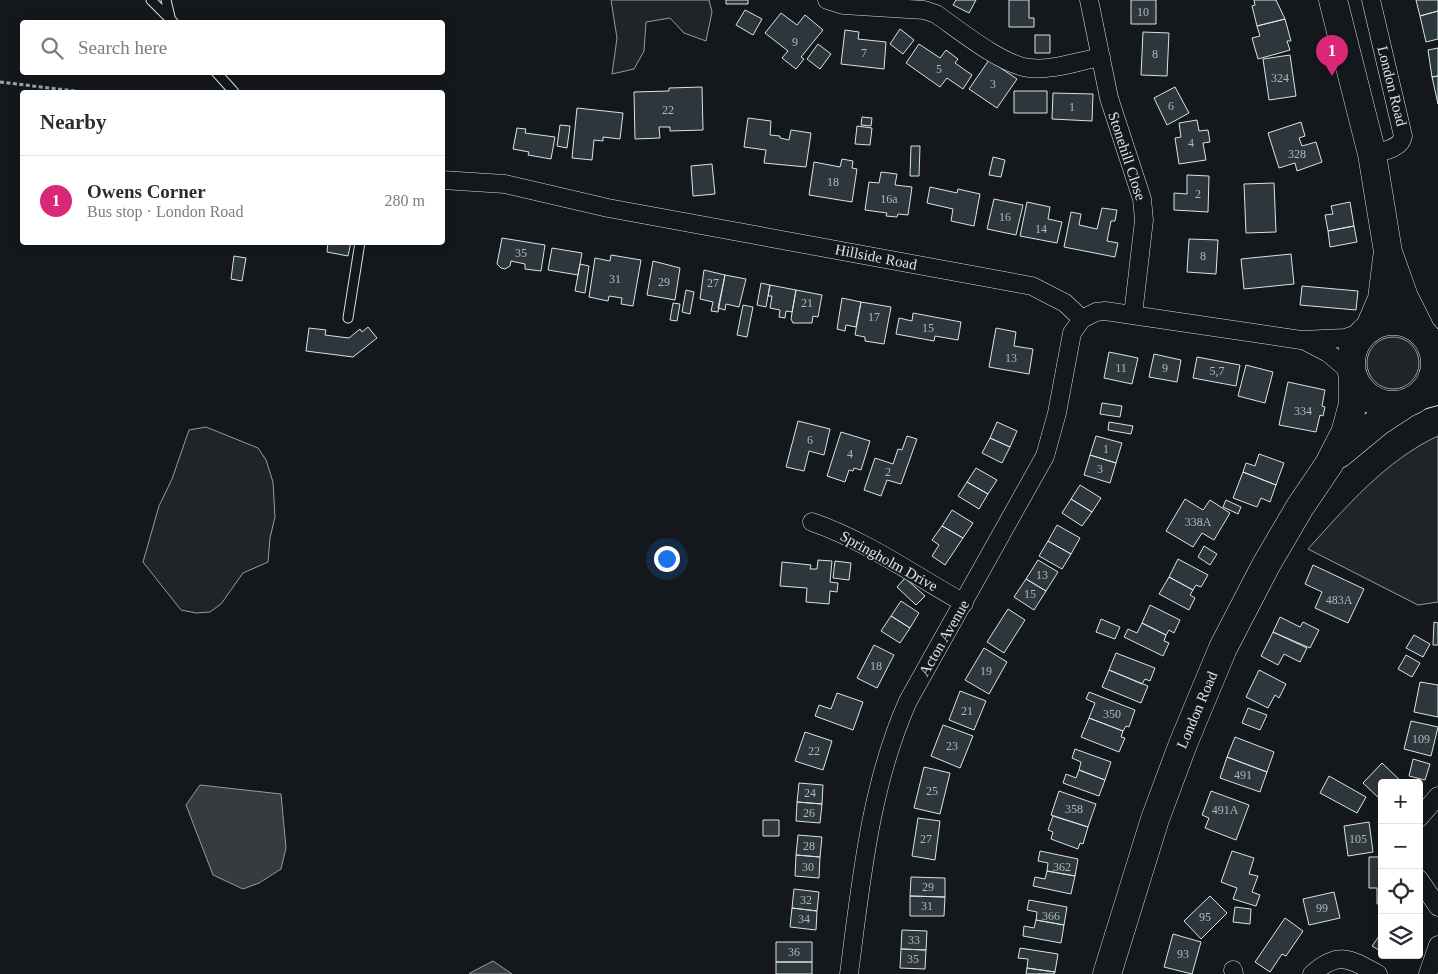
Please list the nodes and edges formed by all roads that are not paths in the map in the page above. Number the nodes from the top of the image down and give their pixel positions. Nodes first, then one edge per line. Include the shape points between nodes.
1 (151, 0) edge
2 (166, 0) edge
3 (827, 0) edge
4 (1089, 0) edge
5 (1333, 0) edge
6 (1371, 0) edge
7 (170, 20) edge
8 (171, 20) edge
9 (1101, 57) junction
10 (219, 75) edge
11 (232, 90) edge
12 (1372, 154) junction
13 (445, 180) edge
14 (360, 245) edge
15 (1388, 252) junction
16 (1134, 315) junction
17 (348, 318) dead end
18 (1082, 319) junction
19 (1367, 330) junction
20 (1429, 338) edge
21 (1302, 340) junction
22 (1353, 375) junction
23 (1421, 397) edge
24 (1329, 464) junction
25 (812, 522) dead end
26 (964, 603) junction
27 (1438, 796) edge
28 (1423, 813) edge
29 (1423, 885) edge
30 (1438, 907) edge
31 (1438, 945) edge
32 (849, 974) edge
33 (1107, 974) edge
34 (1312, 974) edge
35 (1378, 974) edge
36 (1428, 974) edge

1 - 7 lane
2 - 8 lane
3 - 9 street via 843,5 924,10 936,14 1005,60 1028,68 1041,69
4 - 9 street, Stonehill Close
5 - 12 highway
6 - 12 street, London Road via 1403,136 1396,146
9 - 16 street, Stonehill Close via 1116,124 1143,204
10 - 11 lane
12 - 15 highway
13 - 18 street, Hillside Road via 505,184 608,208 1032,286 1065,303
14 - 17 lane
15 - 19 highway via 1382,299
15 - 20 highway via 1404,297
16 - 18 street via 1105,311
16 - 21 street
18 - 26 street, Acton Avenue via 1076,324 1068,344 1057,413 1045,456
19 - 20 highway via 1393,322 1406,324
19 - 21 street via 1338,339
19 - 22 highway via 1354,349 1351,361
20 - 23 highway via 1434,370
21 - 22 street via 1328,353
22 - 23 highway via 1365,394 1376,402 1389,405
22 - 24 highway, London Road via 1350,420
23 - 24 highway, London Road via 1356,437
24 - 33 highway, London Road via 1266,565 1223,648 1155,819
25 - 26 street, Springholm Drive via 873,549
26 - 32 street, Acton Avenue via 908,701 885,760 861,884
27 - 28 street
29 - 30 street
31 - 36 street
34 - 35 street via 1328,962 1344,958

